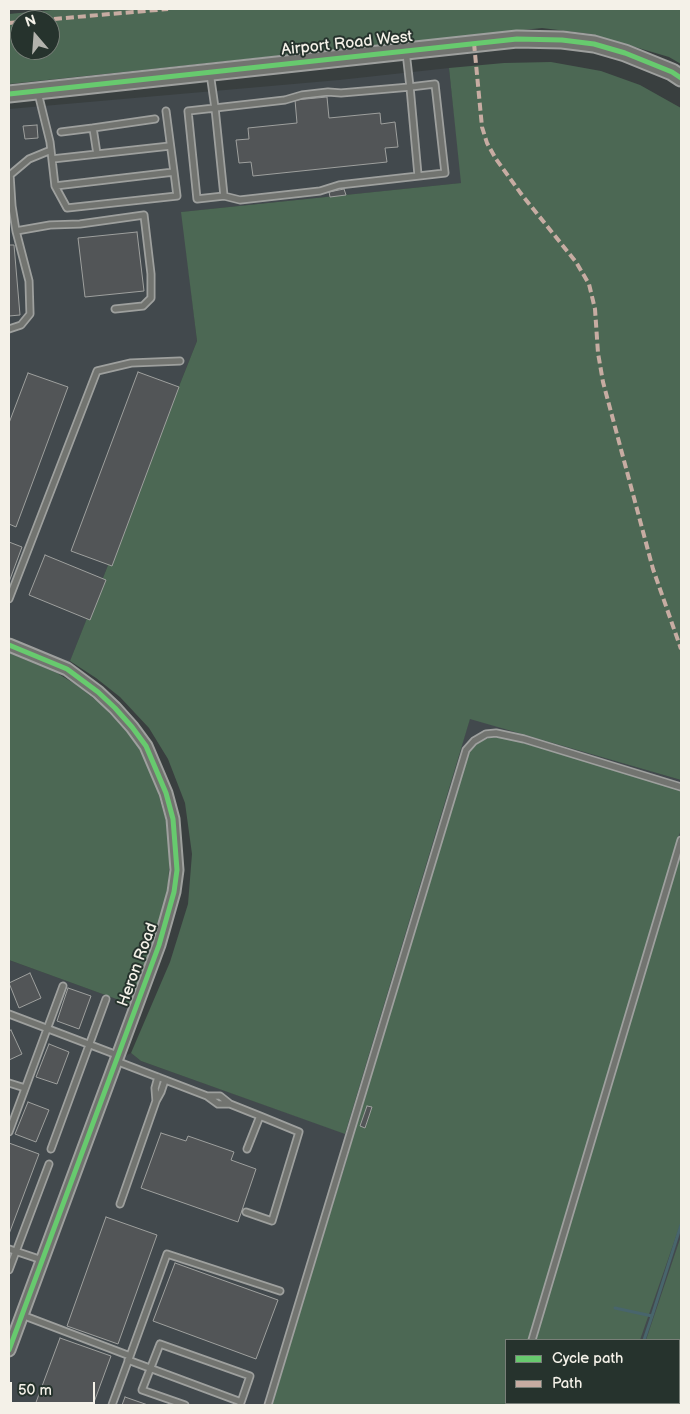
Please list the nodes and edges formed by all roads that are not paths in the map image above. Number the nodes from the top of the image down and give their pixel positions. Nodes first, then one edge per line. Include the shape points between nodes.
1 (406, 50) junction
2 (210, 72) junction
3 (681, 78) edge
4 (410, 87) junction
5 (38, 90) junction
6 (9, 94) edge
7 (215, 108) junction
8 (166, 111) dead end
9 (155, 120) dead end
10 (93, 128) junction
11 (61, 132) dead end
12 (170, 146) junction
13 (51, 150) junction
14 (97, 154) junction
15 (52, 159) junction
16 (174, 172) junction
17 (418, 175) junction
18 (55, 186) junction
19 (224, 196) junction
20 (16, 231) junction
21 (115, 309) dead end
22 (9, 329) edge
23 (180, 361) dead end
24 (9, 599) edge
25 (9, 645) edge
26 (681, 787) edge
27 (681, 840) edge
28 (63, 986) dead end
29 (106, 999) dead end
30 (9, 1014) edge
31 (47, 1028) junction
32 (90, 1044) junction
33 (116, 1058) junction
34 (162, 1079) junction
35 (9, 1083) edge
36 (25, 1088) junction
37 (260, 1116) junction
38 (9, 1132) edge
39 (50, 1149) dead end
40 (247, 1149) dead end
41 (49, 1164) dead end
42 (120, 1204) dead end
43 (246, 1212) dead end
44 (9, 1249) edge
45 (16, 1251) junction
46 (42, 1260) junction
47 (9, 1270) edge
48 (280, 1291) dead end
49 (22, 1315) junction
50 (532, 1339) edge
51 (9, 1350) edge
52 (129, 1358) junction
53 (150, 1368) junction
54 (240, 1404) edge
55 (112, 1405) edge
56 (185, 1405) edge
57 (268, 1405) edge

1 - 2 street, Airport Road West
1 - 3 street, Airport Road West via 517,39 562,40 594,44 625,53
1 - 4 lane
2 - 5 street, Airport Road West
2 - 7 lane
4 - 7 lane via 328,92
4 - 17 lane
4 - 17 lane via 435,84 445,173
5 - 6 street, Airport Road West
5 - 13 lane
7 - 19 lane
7 - 19 lane via 188,111 197,199
8 - 12 lane
9 - 10 lane
10 - 11 lane
10 - 14 lane
12 - 14 lane
12 - 16 lane
13 - 15 lane
13 - 20 lane via 29,158 10,175
14 - 15 lane
15 - 18 lane
16 - 18 lane
16 - 18 lane via 177,196 67,208
17 - 19 lane via 240,200
20 - 21 lane via 144,215 151,298 143,306
20 - 22 lane via 29,281 30,314 21,326
23 - 24 lane via 131,363 97,371
25 - 33 street, Heron Road via 67,669 115,708 146,746 173,819 177,870 174,892 159,945
26 - 57 lane via 496,733 486,734 466,750
27 - 50 lane
28 - 31 lane
29 - 32 lane
30 - 31 lane
31 - 32 lane
31 - 36 lane
32 - 33 lane
32 - 39 lane
33 - 34 lane
33 - 46 street, Heron Road
34 - 37 lane via 207,1096 218,1104 230,1104
34 - 42 lane
35 - 36 lane
36 - 38 lane
37 - 40 lane
37 - 43 lane via 299,1132 272,1221
41 - 45 lane
44 - 45 lane
45 - 46 lane
45 - 47 lane
46 - 49 street, Heron Road
48 - 52 lane via 167,1254
49 - 51 street, Heron Road
49 - 52 lane
52 - 53 lane
52 - 55 lane
53 - 54 lane
53 - 54 lane via 160,1344 250,1376
53 - 56 lane via 142,1390

